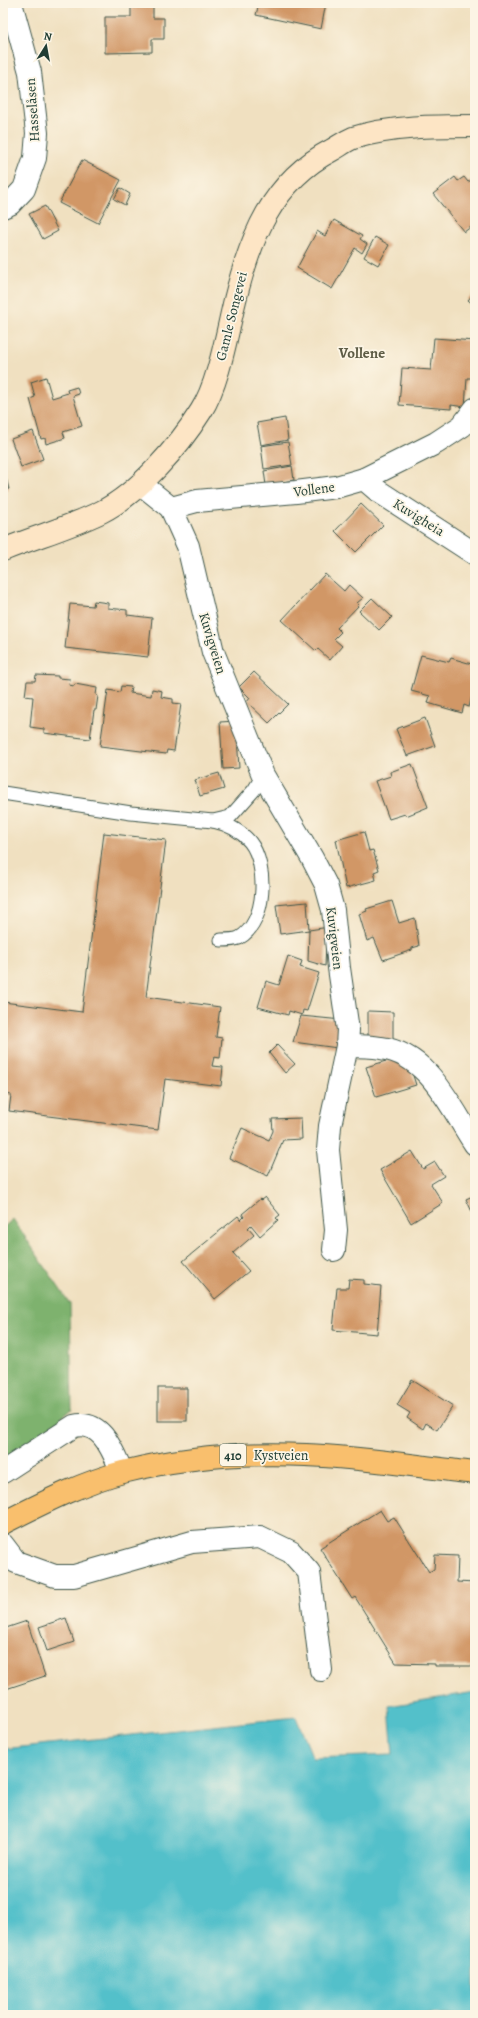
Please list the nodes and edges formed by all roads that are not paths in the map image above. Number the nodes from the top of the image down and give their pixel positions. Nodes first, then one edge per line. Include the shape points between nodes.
1 (11, 3) edge
2 (475, 126) edge
3 (3, 207) edge
4 (475, 409) edge
5 (364, 479) junction
6 (141, 484) junction
7 (172, 508) junction
8 (3, 550) edge
9 (475, 554) edge
10 (263, 775) junction
11 (3, 793) edge
12 (213, 821) junction
13 (221, 940) dead end
14 (347, 1046) junction
15 (475, 1144) edge
16 (334, 1250) dead end
17 (3, 1472) edge
18 (122, 1472) junction
19 (475, 1472) edge
20 (3, 1524) edge
21 (3, 1545) edge
22 (321, 1670) dead end

1 - 3 street, Hasselåsen via 30,72 36,132 35,158 24,189 10,204
2 - 6 main road, Gamle Songevei via 436,126 388,131 352,139 313,160 277,195 255,234 242,271 218,372 202,410 164,461
4 - 5 street, Vollene via 462,426 436,444
5 - 7 street, Vollene via 336,487 197,501
5 - 9 street, Kuvigheia via 378,491
6 - 7 street
6 - 8 main road, Gamle Songevei via 102,511
7 - 10 street, Kuvigveien via 188,546 213,652
10 - 12 lane via 254,790 230,817
10 - 14 street, Kuvigveien via 326,885 333,910 347,1014
11 - 12 lane
12 - 13 lane via 222,822 237,830 250,843 258,859 263,894 252,927 238,938
14 - 15 street via 382,1048 416,1063 430,1076
14 - 16 street, Kuvigveien via 328,1150 336,1230
17 - 18 street via 74,1426 82,1424 96,1429 110,1445
18 - 19 main road, Kystveien / 410 via 190,1459 279,1454 341,1457
18 - 20 main road, Kystveien / 410 via 38,1505
21 - 22 street via 16,1562 55,1576 74,1576 192,1542 260,1537 291,1552 309,1572

